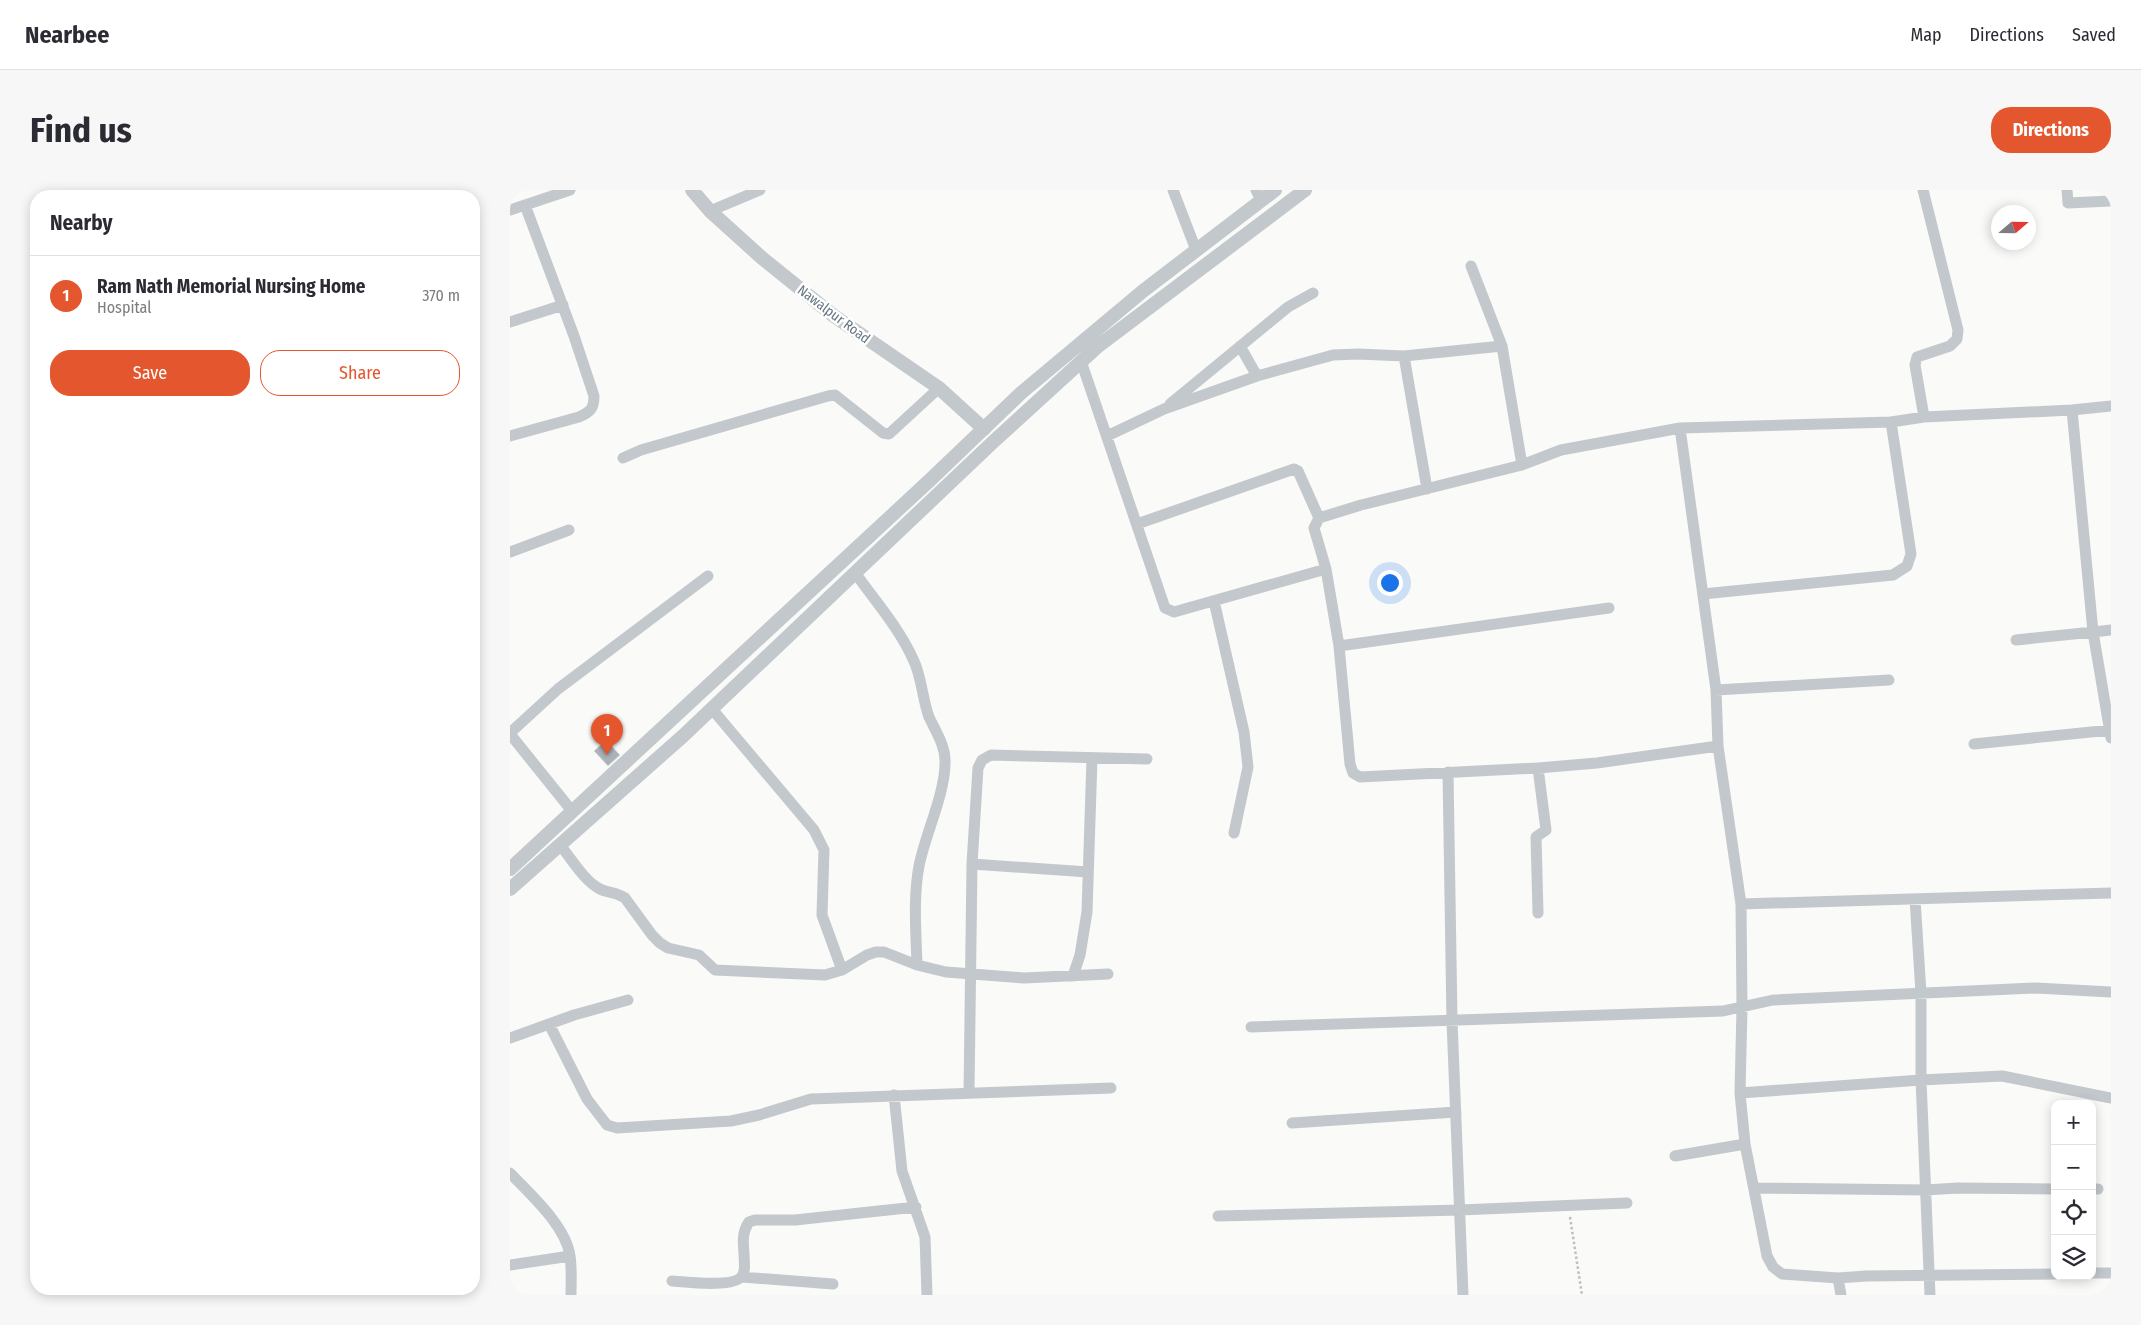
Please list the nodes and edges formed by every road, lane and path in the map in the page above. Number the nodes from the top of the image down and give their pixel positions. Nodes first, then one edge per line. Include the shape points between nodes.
1 (570, 190) edge
2 (692, 190) edge
3 (760, 190) edge
4 (1173, 190) edge
5 (1275, 190) edge
6 (1305, 190) edge
7 (1923, 190) edge
8 (2067, 190) edge
9 (1258, 195) edge
10 (2111, 201) edge
11 (525, 205) junction
12 (510, 210) edge
13 (710, 211) junction
14 (1196, 250) junction
15 (1471, 266) dead end
16 (1313, 293) dead end
17 (563, 305) junction
18 (510, 322) edge
19 (1240, 346) junction
20 (1502, 346) junction
21 (1404, 356) junction
22 (1081, 361) junction
23 (1257, 376) junction
24 (939, 388) junction
25 (2111, 406) edge
26 (1164, 409) junction
27 (2072, 410) junction
28 (1924, 417) junction
29 (1891, 422) junction
30 (1680, 428) junction
31 (984, 429) junction
32 (510, 436) edge
33 (1107, 436) junction
34 (624, 458) dead end
35 (1522, 465) junction
36 (1427, 489) junction
37 (1319, 518) junction
38 (1137, 524) junction
39 (569, 530) dead end
40 (510, 552) edge
41 (1326, 569) junction
42 (856, 574) junction
43 (708, 576) dead end
44 (1703, 594) junction
45 (1214, 601) junction
46 (1609, 608) dead end
47 (2111, 630) edge
48 (2093, 632) junction
49 (2016, 640) dead end
50 (1339, 646) junction
51 (1889, 680) dead end
52 (1716, 690) junction
53 (712, 709) junction
54 (2111, 730) edge
55 (510, 733) edge
56 (2111, 738) edge
57 (1974, 744) dead end
58 (1718, 746) junction
59 (1092, 758) junction
60 (1147, 759) dead end
61 (1538, 768) junction
62 (1448, 772) junction
63 (572, 811) junction
64 (1234, 833) dead end
65 (560, 845) junction
66 (972, 864) junction
67 (510, 869) edge
68 (1088, 872) junction
69 (510, 889) edge
70 (2111, 893) edge
71 (1915, 899) junction
72 (1741, 904) junction
73 (1538, 913) dead end
74 (917, 965) junction
75 (842, 970) junction
76 (969, 974) junction
77 (1108, 974) dead end
78 (1073, 976) junction
79 (2111, 992) edge
80 (1921, 993) junction
81 (628, 1000) dead end
82 (1742, 1008) junction
83 (1452, 1021) junction
84 (549, 1024) junction
85 (1251, 1027) dead end
86 (510, 1038) edge
87 (1921, 1080) junction
88 (1111, 1088) dead end
89 (969, 1092) junction
90 (1740, 1094) junction
91 (894, 1095) junction
92 (2111, 1098) edge
93 (1456, 1112) junction
94 (1292, 1123) dead end
95 (1745, 1144) junction
96 (1675, 1156) dead end
97 (510, 1173) edge
98 (1754, 1188) junction
99 (2051, 1189) edge
100 (1925, 1190) junction
101 (1626, 1203) dead end
102 (1568, 1205) junction
103 (916, 1207) junction
104 (1460, 1210) junction
105 (1218, 1216) dead end
106 (570, 1256) junction
107 (510, 1265) edge
108 (2096, 1273) edge
109 (2111, 1273) edge
110 (2051, 1274) edge
111 (1930, 1276) junction
112 (742, 1277) junction
113 (1838, 1278) junction
114 (672, 1281) dead end
115 (833, 1284) dead end
116 (571, 1295) edge
117 (927, 1295) edge
118 (1464, 1295) edge
119 (1582, 1295) edge
120 (1841, 1295) edge
121 (1930, 1295) edge

1 - 11 street
2 - 13 street, Nawalpur Road
3 - 13 street
4 - 14 street
5 - 9 street
6 - 22 street
7 - 28 street via 1958,330 1957,339 1950,346 1917,356
8 - 10 street via 2068,203
9 - 14 street
11 - 12 street
11 - 17 street
13 - 24 street, Nawalpur Road via 834,316
14 - 31 street via 1021,392
15 - 20 street
16 - 19 street via 1288,307
17 - 18 street
17 - 32 street via 594,396 594,405 579,417
19 - 23 street
19 - 26 street
20 - 21 street
20 - 35 street
21 - 23 street via 1332,355
21 - 36 street
22 - 33 street
22 - 42 street
23 - 26 street
24 - 31 street, Nawalpur Road
24 - 34 street via 889,434 883,433 835,395 641,450
25 - 27 street
26 - 33 street
27 - 28 street
27 - 48 street
28 - 29 street
29 - 30 street
29 - 44 street via 1910,554 1907,566 1893,575
30 - 35 street via 1561,450
30 - 44 street
31 - 63 street
33 - 38 street
35 - 36 street
36 - 37 street
37 - 38 street via 1298,471 1294,469
37 - 41 street via 1314,528
38 - 45 street via 1165,608 1174,612
39 - 40 street
41 - 45 street
41 - 50 street
42 - 53 street
42 - 74 street via 897,629 914,659 945,763 919,866
43 - 55 street via 558,689
44 - 52 street
45 - 64 street via 1244,732 1248,767
46 - 50 street
47 - 48 street
48 - 49 street
48 - 54 street
50 - 62 street via 1353,773 1360,777
51 - 52 street
52 - 58 street
53 - 65 street
53 - 75 street via 806,819 821,842 824,850 822,915
54 - 56 street
54 - 57 street
55 - 63 street
58 - 61 street
58 - 72 street
59 - 60 street
59 - 66 street via 991,755 982,760 978,768
59 - 68 street
61 - 62 street
61 - 73 street via 1546,830 1536,837
62 - 83 street
63 - 67 street
65 - 69 street
65 - 75 street via 598,888 625,898 660,943 699,955 715,970 825,975
66 - 68 street
66 - 76 street
68 - 78 street via 1084,938
70 - 71 street
71 - 72 street
71 - 80 street
72 - 82 street
74 - 75 street via 876,952
74 - 76 street
76 - 78 street via 1024,978
76 - 89 street
77 - 78 street
79 - 80 street via 2036,988
80 - 82 street via 1773,1000
80 - 87 street
81 - 84 street
82 - 83 street
82 - 90 street
83 - 85 street
83 - 93 street
84 - 86 street
84 - 91 street via 587,1099 607,1125 617,1128 731,1121 811,1099
87 - 90 street
87 - 92 street via 2002,1076
87 - 100 street
88 - 89 street
89 - 91 street
90 - 95 street
91 - 103 street via 902,1171
93 - 94 street
93 - 104 street
95 - 96 street
95 - 98 street
97 - 106 street via 560,1229
98 - 100 street
98 - 113 street via 1767,1256 1773,1267 1782,1274
99 - 100 street
100 - 111 street
101 - 102 street
102 - 104 street
102 - 119 path
103 - 112 street via 749,1222 743,1236
103 - 117 street via 925,1237
104 - 105 street
104 - 118 street
106 - 107 street
106 - 116 street
108 - 109 street
110 - 111 street
111 - 113 street
111 - 121 street
112 - 114 street via 724,1283
112 - 115 street
113 - 120 street

